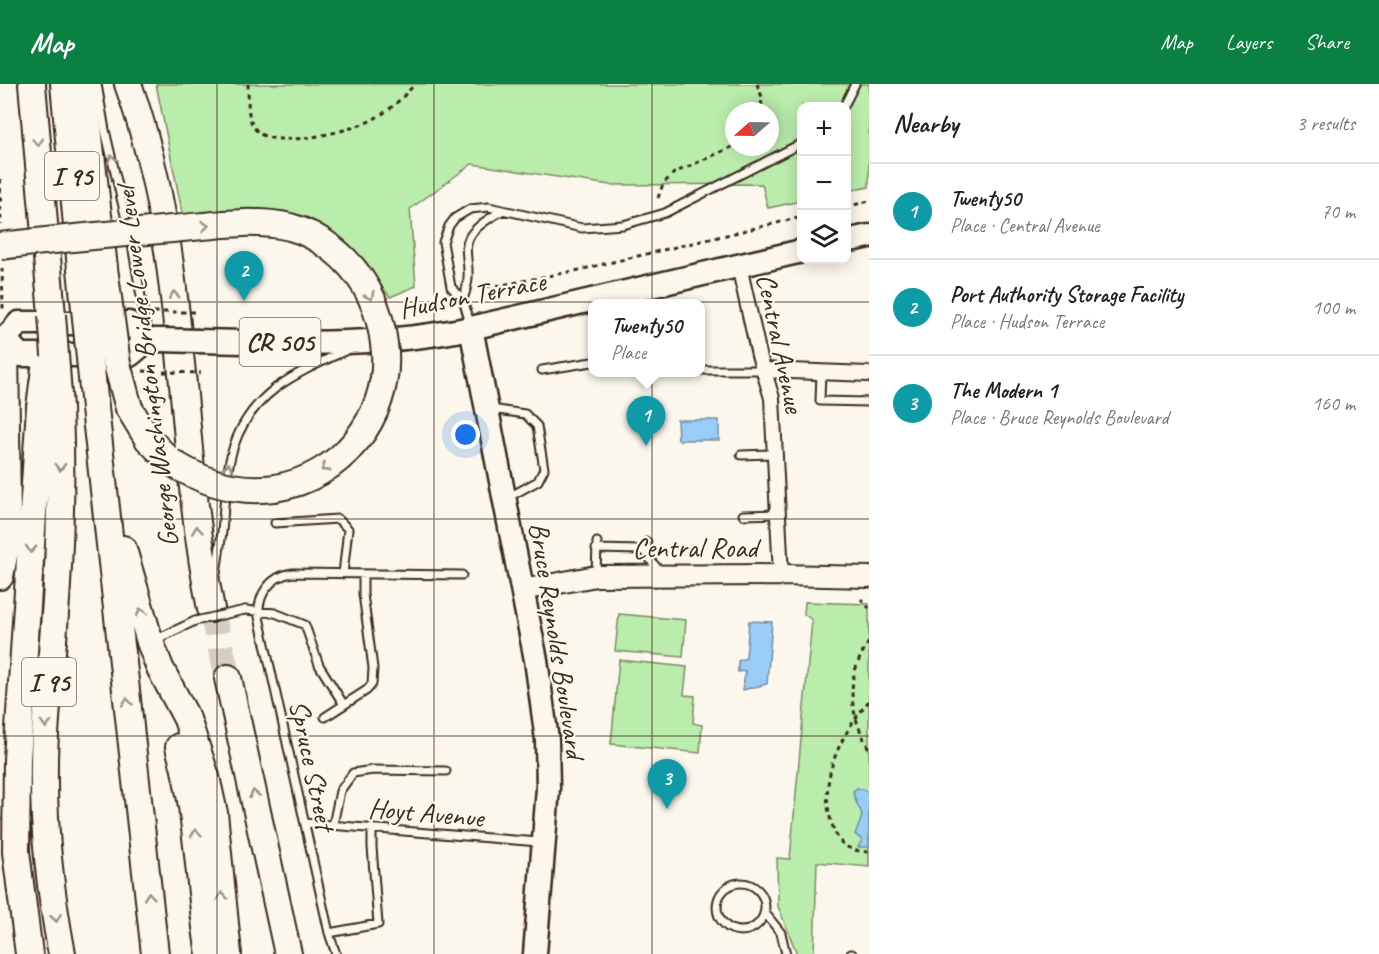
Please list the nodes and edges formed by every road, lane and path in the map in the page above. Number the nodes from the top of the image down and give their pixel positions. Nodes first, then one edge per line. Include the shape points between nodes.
1 (33, 84) edge
2 (64, 84) edge
3 (83, 84) edge
4 (97, 84) edge
5 (128, 84) edge
6 (248, 84) edge
7 (415, 84) edge
8 (757, 84) edge
9 (855, 84) edge
10 (762, 102) edge
11 (845, 102) edge
12 (797, 145) edge
13 (725, 150) edge
14 (658, 198) dead end
15 (869, 201) edge
16 (851, 206) edge
17 (502, 211) junction
18 (797, 218) edge
19 (869, 236) edge
20 (851, 240) edge
21 (0, 246) edge
22 (797, 252) edge
23 (739, 266) junction
24 (93, 268) junction
25 (485, 286) dead end
26 (463, 299) junction
27 (596, 299) edge
28 (588, 301) edge
29 (154, 312) dead end
30 (194, 312) dead end
31 (471, 328) junction
32 (2, 339) edge
33 (154, 340) junction
34 (361, 342) junction
35 (588, 363) edge
36 (542, 370) dead end
37 (705, 370) edge
38 (764, 370) junction
39 (163, 372) dead end
40 (821, 372) junction
41 (201, 373) dead end
42 (869, 374) edge
43 (869, 402) edge
44 (50, 408) junction
45 (488, 408) junction
46 (774, 454) junction
47 (741, 455) dead end
48 (103, 482) junction
49 (505, 499) junction
50 (778, 514) junction
51 (743, 515) dead end
52 (276, 524) dead end
53 (647, 542) dead end
54 (646, 553) junction
55 (344, 574) junction
56 (363, 574) junction
57 (462, 575) dead end
58 (667, 575) junction
59 (781, 575) junction
60 (0, 576) edge
61 (596, 576) junction
62 (869, 577) edge
63 (522, 590) junction
64 (861, 599) dead end
65 (869, 608) edge
66 (259, 611) junction
67 (203, 615) junction
68 (150, 642) junction
69 (869, 642) edge
70 (160, 668) junction
71 (228, 678) tunnel mouth
72 (869, 701) edge
73 (344, 705) junction
74 (325, 717) dead end
75 (855, 718) junction
76 (869, 749) edge
77 (446, 771) dead end
78 (18, 809) junction
79 (305, 823) junction
80 (333, 825) junction
81 (372, 828) junction
82 (545, 842) junction
83 (869, 852) edge
84 (765, 913) junction
85 (329, 933) junction
86 (29, 954) edge
87 (40, 954) edge
88 (62, 954) edge
89 (155, 954) edge
90 (210, 954) edge
91 (228, 954) edge
92 (288, 954) edge
93 (336, 954) edge
94 (535, 954) edge
95 (786, 954) edge

1 -> 44 highway, I 95, bridge via 52,315
2 - 24 highway, I 95
3 - 24 highway
33 -> 4 lane
67 -> 5 highway, George Washington Bridge Lower Level via 164,218 150,152
6 - 7 path via 250,122 259,134 273,139 297,139 355,127 377,118
8 - 10 path
9 - 11 lane
12 - 17 lane via 665,213 623,225 582,228
13 - 14 path via 674,173 663,184
15 - 16 path
17 - 26 lane via 478,226 468,238 465,256 469,283
17 - 26 lane via 489,207 470,209 455,218 445,233 444,254 451,287
18 - 25 path via 579,270
19 - 20 main road
21 -> 24 highway, bridge via 241,223 275,224 307,234 348,263 367,289 379,316 385,373 379,401 367,427 332,464 288,485 261,489 233,487 186,471 148,439 129,408
22 - 23 main road, Hudson Terrace / CR 505
23 - 27 main road, Hudson Terrace / CR 505
23 - 38 street, Central Avenue
24 - 48 highway, I 95, bridge via 95,408
26 - 31 lane
28 - 31 main road, Hudson Terrace / CR 505
29 - 30 path, bridge
31 - 34 main road, Hudson Terrace / CR 505 via 412,339
31 - 45 main road, Bruce Reynolds Boulevard
32 - 33 main road via 20,355 130,355
32 - 33 main road via 19,323 129,323
32 - 60 highway via 7,519
33 - 34 main road, Hudson Terrace / CR 505, bridge
67 -> 34 lane via 222,535 232,447 241,427 252,410 276,388
35 - 36 lane
37 - 38 lane
38 - 40 street
38 - 46 street, Central Avenue via 772,398
39 - 41 path, bridge
40 - 42 street
40 - 43 lane via 820,401
44 -> 78 highway via 18,759
44 -> 88 highway, I 95 via 60,469 44,796 48,862
45 - 49 main road, Bruce Reynolds Boulevard
45 - 49 lane via 525,414 537,426 544,469 538,482
46 - 47 lane
46 - 50 street, Central Avenue
68 -> 48 highway
89 -> 48 highway, I 95
49 - 63 main road, Bruce Reynolds Boulevard
50 - 51 lane
50 - 59 street, Central Avenue
52 - 55 lane via 338,519 348,529
53 - 54 lane
54 - 58 lane
54 - 61 lane via 596,545
55 - 56 lane
55 - 66 lane, Spruce Street via 287,574 276,578 262,595
56 - 57 lane
56 - 73 lane via 372,684
58 - 59 main road, Central Road
58 - 61 main road, Central Road
59 - 62 main road, Central Road
61 - 63 main road, Central Road
63 - 82 main road, Bruce Reynolds Boulevard via 547,740
64 - 65 path
66 - 67 lane, bridge
66 - 73 lane via 275,613 305,626 319,665
66 - 79 lane, Spruce Street
67 - 68 lane
68 - 70 highway
69 - 75 path via 853,680
90 -> 70 highway via 189,784
91 -> 70 highway via 212,802 186,720
92 -> 71 highway
72 - 75 path
73 - 74 lane
75 - 76 path
75 - 83 path via 830,772 827,804 833,828 843,844 849,849
77 - 80 lane via 353,773 340,791
78 - 86 highway via 15,852
78 - 87 highway
79 - 80 lane, Hoyt Avenue
79 - 85 lane, Spruce Street
80 - 81 lane, Hoyt Avenue
81 - 82 lane, Hoyt Avenue
81 - 85 lane via 378,924
82 - 94 main road, Bruce Reynolds Boulevard
84 - 84 lane via 763,896 751,885 734,884 718,899 718,914 732,930 749,930
84 - 95 lane via 782,933
85 - 93 lane, Spruce Street

